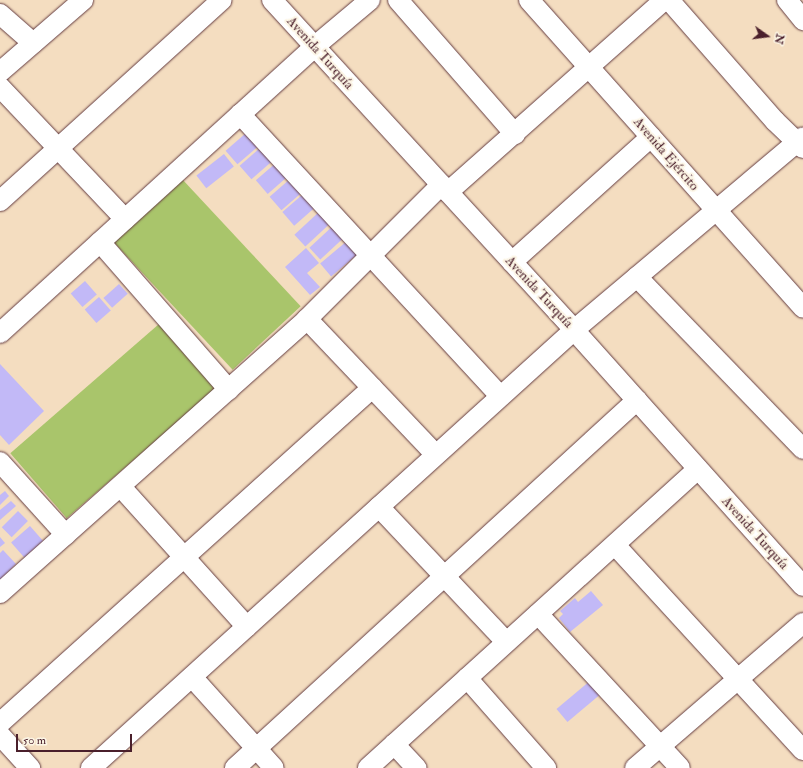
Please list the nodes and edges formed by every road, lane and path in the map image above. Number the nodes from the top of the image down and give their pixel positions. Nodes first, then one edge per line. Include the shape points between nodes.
1 (83, 0) edge
2 (222, 0) edge
3 (272, 0) edge
4 (370, 0) edge
5 (398, 0) edge
6 (529, 0) edge
7 (664, 0) edge
8 (669, 0) edge
9 (787, 0) edge
10 (0, 14) edge
11 (803, 20) edge
12 (33, 43) junction
13 (314, 47) junction
14 (590, 67) junction
15 (0, 72) edge
16 (0, 87) edge
17 (240, 114) junction
18 (515, 134) junction
19 (651, 137) junction
20 (801, 142) edge
21 (58, 149) junction
22 (444, 188) junction
23 (0, 201) edge
24 (715, 211) junction
25 (125, 219) junction
26 (100, 242) junction
27 (372, 254) junction
28 (512, 262) junction
29 (637, 277) junction
30 (803, 308) edge
31 (307, 320) junction
32 (574, 330) junction
33 (0, 334) edge
34 (372, 388) junction
35 (229, 390) junction
36 (500, 396) junction
37 (637, 400) junction
38 (803, 449) edge
39 (436, 455) junction
40 (0, 462) edge
41 (698, 469) junction
42 (121, 488) junction
43 (379, 507) junction
44 (66, 535) junction
45 (615, 545) junction
46 (184, 557) junction
47 (444, 577) junction
48 (803, 586) edge
49 (0, 593) edge
50 (538, 614) junction
51 (803, 623) edge
52 (247, 626) junction
53 (506, 642) junction
54 (192, 677) junction
55 (467, 678) junction
56 (738, 679) junction
57 (0, 723) edge
58 (0, 735) edge
59 (394, 744) junction
60 (660, 747) junction
61 (257, 749) junction
62 (803, 750) edge
63 (30, 768) edge
64 (91, 768) edge
65 (235, 768) edge
66 (274, 768) edge
67 (368, 768) edge
68 (416, 768) edge
69 (546, 768) edge
70 (636, 768) edge
71 (680, 768) edge

1 - 12 street
2 - 21 street
3 - 13 street, Avenida Turquía
4 - 13 street
5 - 18 street
6 - 14 street, Avenida Ejército
7 - 14 street
8 - 20 street
9 - 11 street
10 - 12 street
12 - 15 street
13 - 17 street
13 - 22 street, Avenida Turquía
14 - 18 street
14 - 19 street, Avenida Ejército
16 - 21 street
17 - 25 street
17 - 27 street
18 - 22 street
19 - 24 street, Avenida Ejército
19 - 28 street
20 - 24 street
21 - 23 street
21 - 25 street
22 - 27 street
22 - 28 street, Avenida Turquía
24 - 29 street
24 - 30 street, Avenida Ejército
25 - 26 street
26 - 33 street
26 - 35 street
27 - 31 street
27 - 36 street
28 - 32 street, Avenida Turquía
29 - 32 street
29 - 38 street
31 - 34 street
31 - 35 street
32 - 36 street
32 - 37 street, Avenida Turquía
34 - 39 street
34 - 46 street
35 - 42 street
36 - 39 street
37 - 41 street, Avenida Turquía
37 - 47 street
39 - 43 street
40 - 44 street
41 - 45 street
41 - 48 street, Avenida Turquía
42 - 44 street
42 - 46 street
43 - 47 street
43 - 52 street
44 - 49 street
45 - 50 street
45 - 56 street
46 - 52 street
46 - 57 street
47 - 53 street
47 - 61 street
50 - 53 street
50 - 60 street
51 - 56 street
52 - 54 street
53 - 55 street
54 - 61 street
54 - 64 street
55 - 59 street
55 - 69 street
56 - 60 street
56 - 62 street
58 - 63 street
59 - 67 street
59 - 68 street
60 - 70 street
60 - 71 street
61 - 65 street
61 - 66 street

